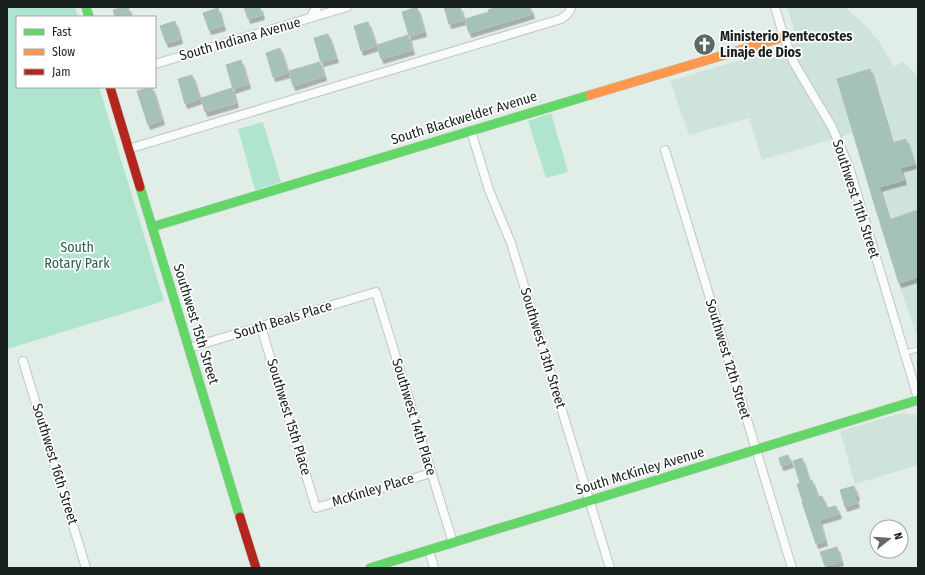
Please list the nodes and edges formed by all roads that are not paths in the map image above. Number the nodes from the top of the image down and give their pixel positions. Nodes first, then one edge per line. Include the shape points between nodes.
1 (316, 7) edge
2 (348, 7) edge
3 (571, 7) edge
4 (776, 7) edge
5 (310, 18) junction
6 (784, 37) junction
7 (156, 64) edge
8 (110, 88) edge
9 (471, 131) junction
10 (128, 149) junction
11 (665, 150) dead end
12 (152, 227) junction
13 (376, 292) joint
14 (261, 326) junction
15 (189, 348) junction
16 (918, 349) edge
17 (904, 353) junction
18 (23, 361) dead end
19 (915, 374) edge
20 (918, 399) edge
21 (756, 450) junction
22 (431, 473) junction
23 (590, 501) junction
24 (316, 508) joint
25 (453, 543) junction
26 (428, 550) junction
27 (86, 568) edge
28 (256, 568) edge
29 (370, 568) edge
30 (434, 568) edge
31 (610, 568) edge
32 (792, 568) edge

1 - 5 street
2 - 5 street, South Indiana Avenue
3 - 10 street via 561,19
4 - 6 street, Southwest 11th Street
5 - 7 street, South Indiana Avenue
6 - 9 street, South Blackwelder Avenue
6 - 17 street, Southwest 11th Street via 794,63 832,127 849,167
8 - 10 street, Southwest 15th Street
9 - 12 street, South Blackwelder Avenue
9 - 23 street, Southwest 13th Street via 489,190 511,243
10 - 12 street, Southwest 15th Street
11 - 21 street, Southwest 12th Street
12 - 15 street, Southwest 15th Street
13 - 14 street, South Beals Place
13 - 22 street, Southwest 14th Place
14 - 15 street, South Beals Place
14 - 24 street, Southwest 15th Place
15 - 28 street, Southwest 15th Street
16 - 17 lane
17 - 19 street, Southwest 11th Street
18 - 27 street, Southwest 16th Street
19 - 20 street, Southwest 11th Street
20 - 21 street, South McKinley Avenue
21 - 23 street, South McKinley Avenue
21 - 32 street, Southwest 12th Street
22 - 24 street, McKinley Place
22 - 25 street, Southwest 14th Place
23 - 25 street, South McKinley Avenue
23 - 31 street, Southwest 13th Street
25 - 26 street, South McKinley Avenue
26 - 29 street, South McKinley Avenue
26 - 30 street

